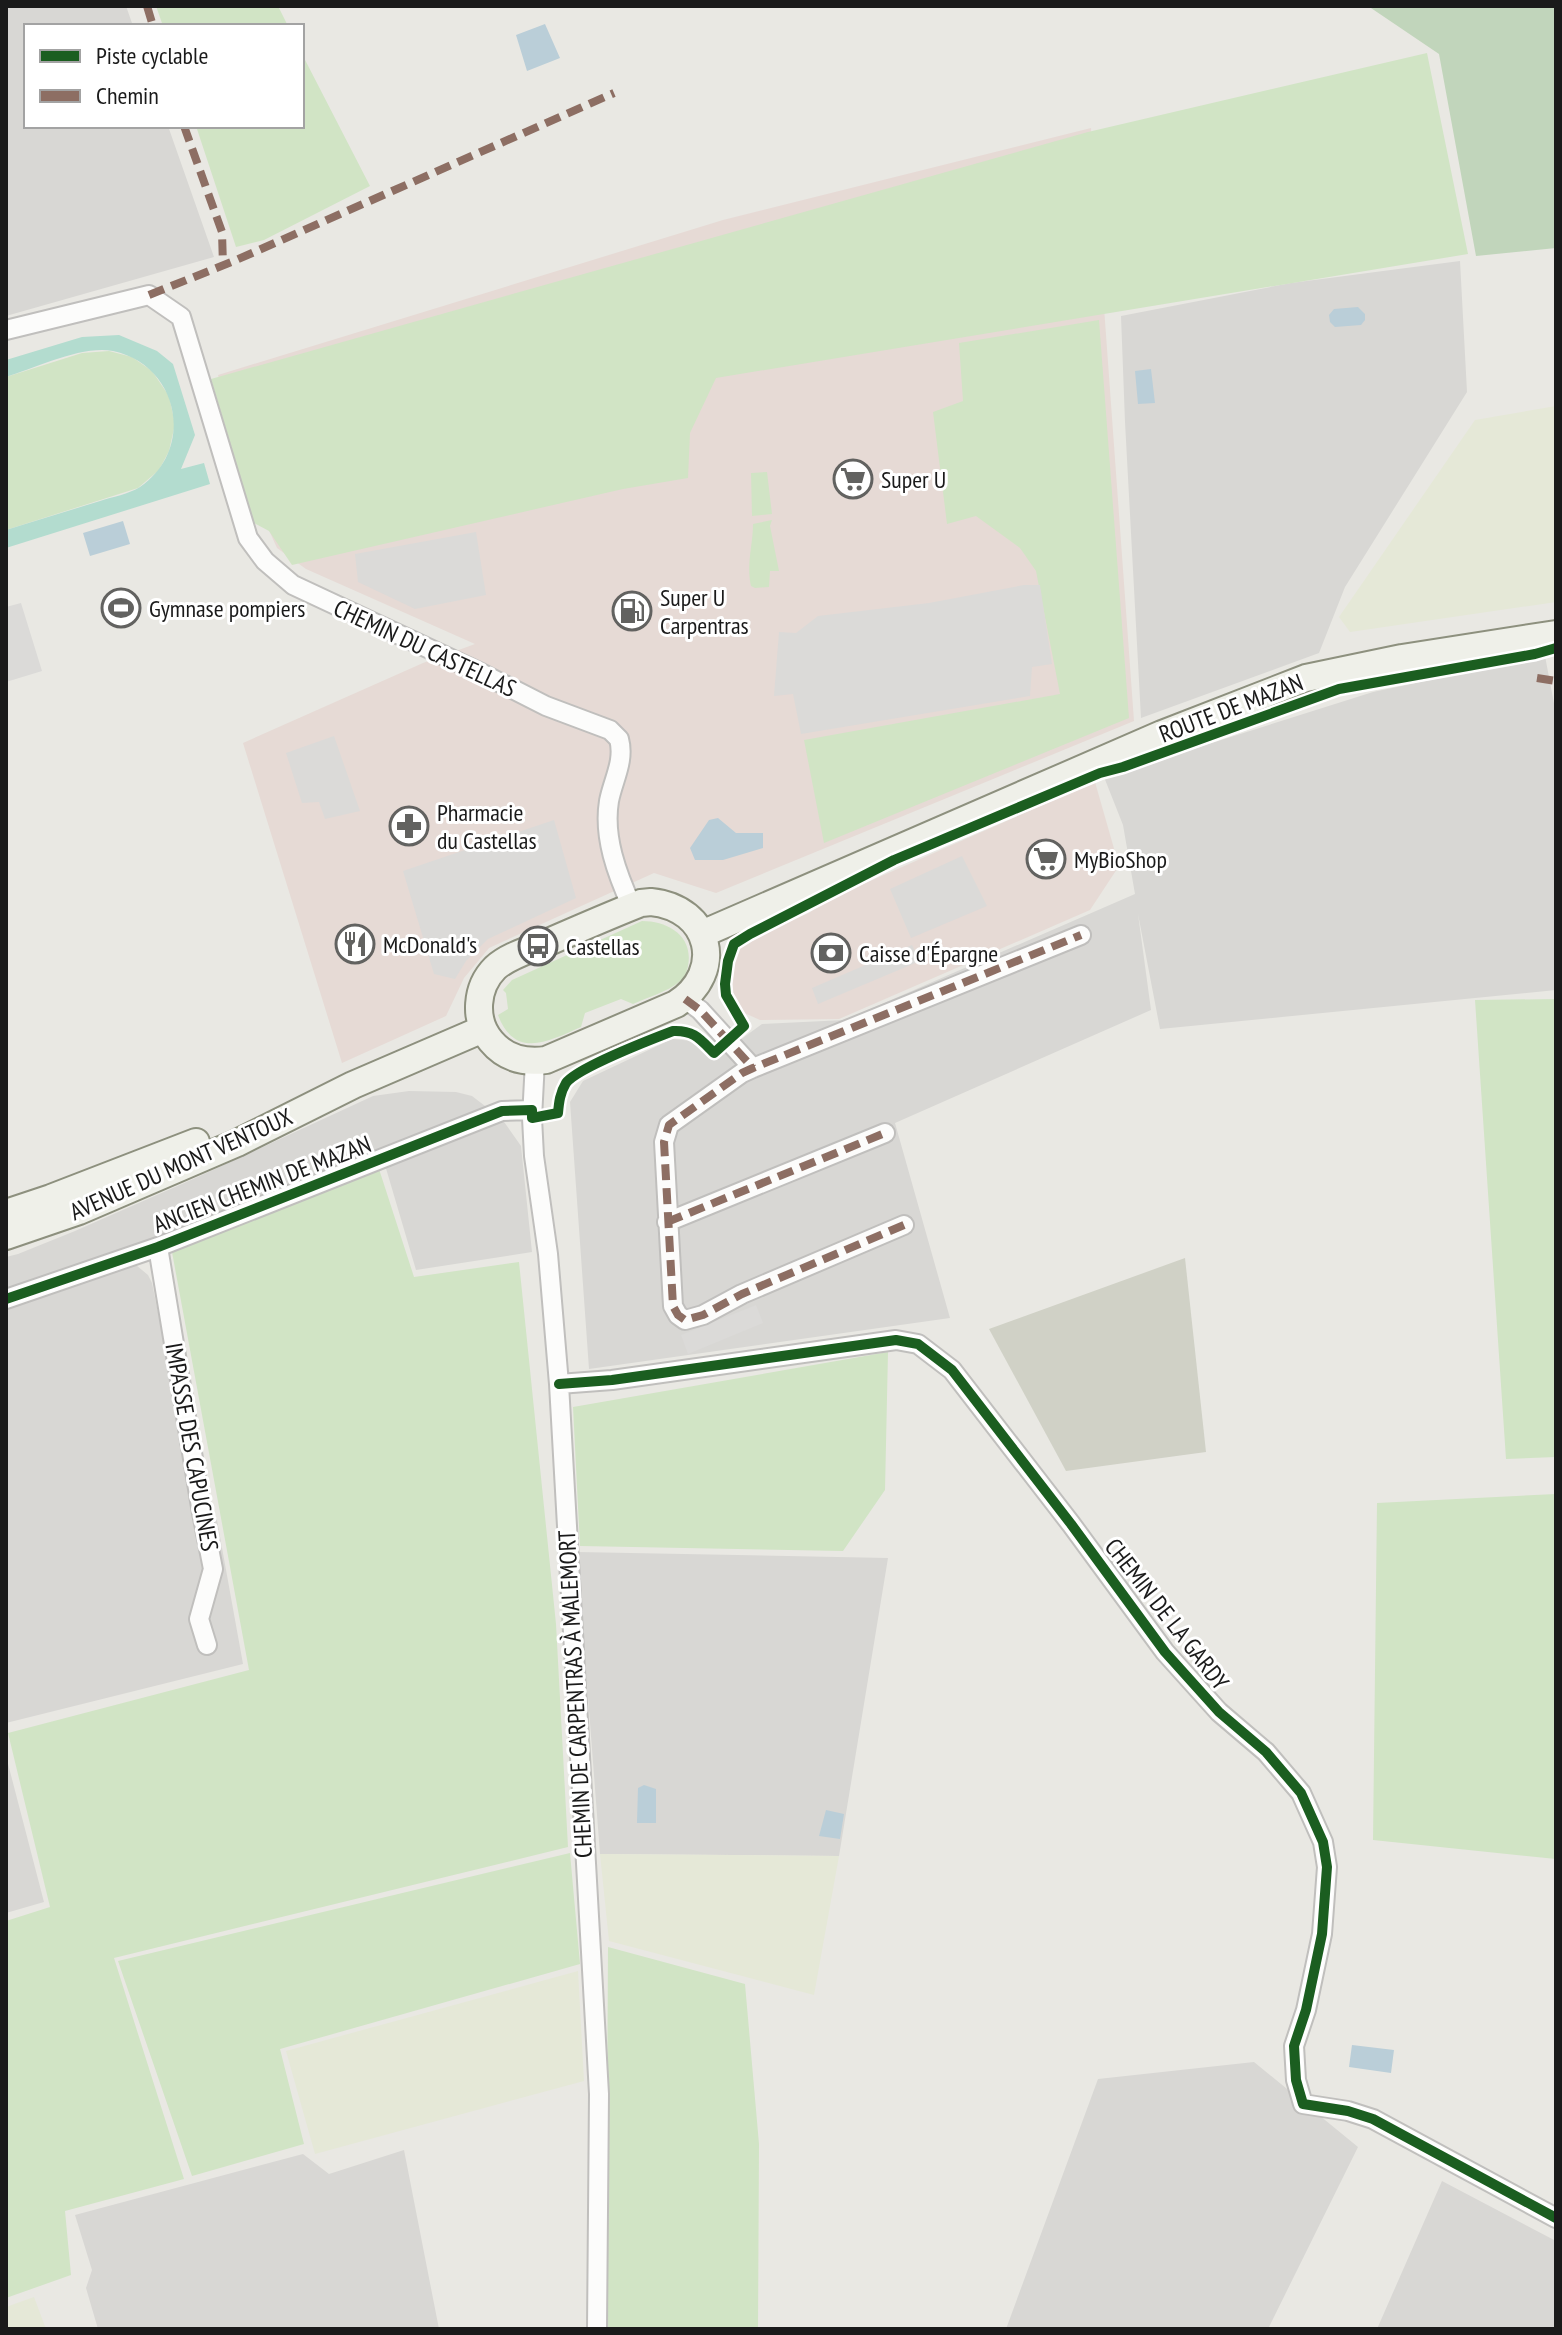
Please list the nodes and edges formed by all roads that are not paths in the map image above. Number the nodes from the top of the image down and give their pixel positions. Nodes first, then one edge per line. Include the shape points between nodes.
1 (6, 330) edge
2 (1553, 635) edge
3 (632, 907) junction
4 (702, 934) junction
5 (1081, 935) dead end
6 (685, 999) junction
7 (483, 1029) junction
8 (535, 1061) junction
9 (753, 1068) junction
10 (353, 1085) junction
11 (532, 1110) junction
12 (885, 1133) dead end
13 (6, 1213) edge
14 (667, 1222) junction
15 (904, 1225) dead end
16 (6, 1236) edge
17 (158, 1247) junction
18 (6, 1299) edge
19 (559, 1384) junction
20 (207, 1645) dead end
21 (1556, 2218) edge
22 (597, 2329) edge

1 - 3 street, CHEMIN DU CASTELLAS via 149,295 181,317 248,538 265,561 293,585 561,712 610,730 619,739 621,758 609,802 609,828 618,876
2 - 4 main road, ROUTE DE MAZAN via 1306,678 1162,734
3 - 4 main road via 651,902 675,907
3 - 7 main road via 494,969 479,999
4 - 6 main road via 703,974
5 - 9 street
6 - 8 main road via 556,1057
6 - 9 street
7 - 8 main road via 510,1057
7 - 10 main road, AVENUE DU MONT VENTOUX
8 - 11 street, CHEMIN DE CARPENTRAS À MALEMORT
9 - 14 street via 669,1125 664,1142
10 - 13 main road, AVENUE DU MONT VENTOUX
10 - 16 main road, AVENUE DU MONT VENTOUX via 237,1143 79,1211
11 - 17 street, ANCIEN CHEMIN DE MAZAN via 502,1111
11 - 19 street, CHEMIN DE CARPENTRAS À MALEMORT
12 - 14 street
14 - 15 street via 673,1306 685,1320
17 - 18 street, ANCIEN CHEMIN DE MAZAN
17 - 20 street, IMPASSE DES CAPUCINES via 213,1569 199,1619
19 - 21 street, CHEMIN DE LA GARDY via 896,1340 918,1344 952,1370 1165,1652 1301,1793 1323,1842 1327,1867 1322,1934 1294,2046 1303,2104 1373,2119
19 - 22 street, CHEMIN DE CARPENTRAS À MALEMORT via 599,2094

